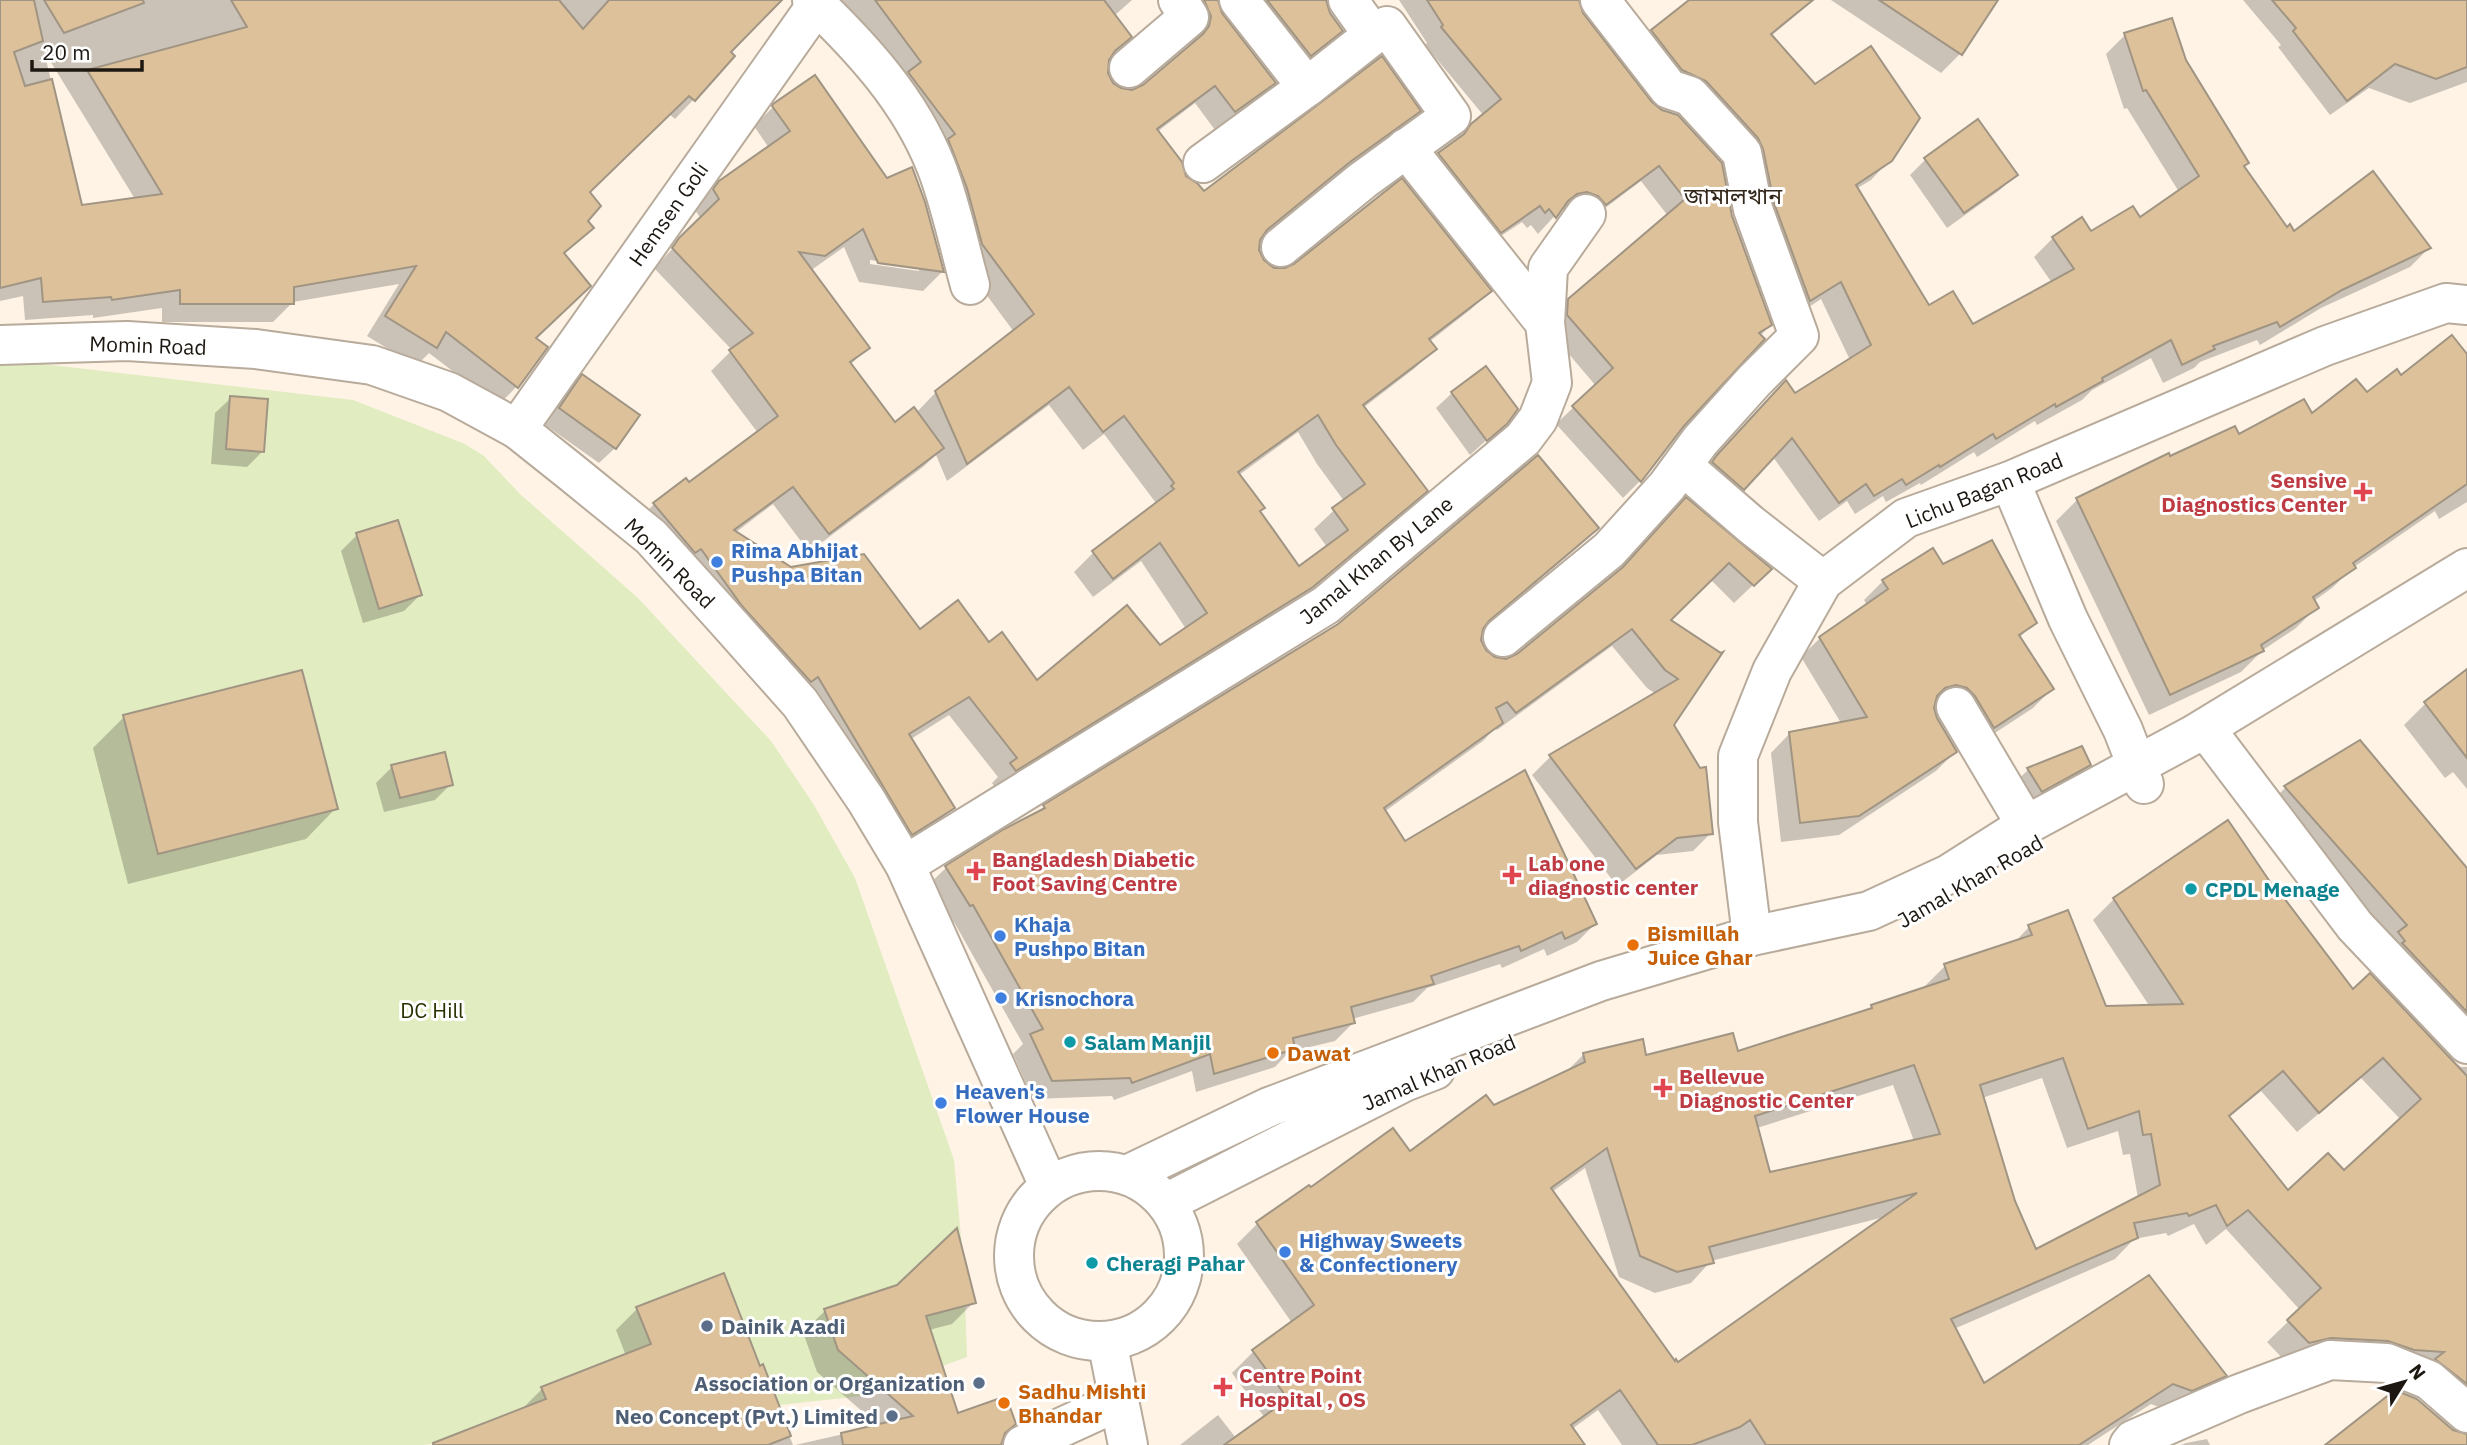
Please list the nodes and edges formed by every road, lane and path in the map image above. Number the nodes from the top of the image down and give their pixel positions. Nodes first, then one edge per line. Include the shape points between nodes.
1 (1239, 0) edge
2 (1348, 0) edge
3 (1600, 0) edge
4 (816, 1) edge
5 (1193, 6) edge
6 (1373, 34) junction
7 (1129, 68) dead end
8 (1307, 87) junction
9 (1406, 148) junction
10 (1203, 163) dead end
11 (1586, 214) dead end
12 (1280, 247) dead end
13 (970, 285) dead end
14 (2467, 305) edge
15 (1545, 323) junction
16 (0, 345) edge
17 (517, 429) junction
18 (1683, 466) junction
19 (2010, 481) junction
20 (2467, 568) edge
21 (1823, 581) junction
22 (2467, 588) edge
23 (1503, 637) dead end
24 (1956, 707) dead end
25 (2214, 740) junction
26 (2141, 774) junction
27 (2026, 825) junction
28 (905, 865) junction
29 (1752, 936) junction
30 (2467, 1044) edge
31 (1127, 1175) junction
32 (1049, 1186) junction
33 (1166, 1203) junction
34 (1107, 1341) junction
35 (1119, 1401) junction
36 (2467, 1413) edge
37 (1023, 1445) edge
38 (1128, 1445) edge
39 (2129, 1445) edge

1 - 8 street
2 - 6 street
3 - 18 street via 1669,89 1690,96 1742,153 1753,209 1800,336 1709,431
4 - 13 street via 898,93 936,166
4 - 17 street, Hemsen Goli
5 - 7 street
6 - 8 street
6 - 9 street via 1387,26 1451,116
8 - 10 street
9 - 12 street
9 - 15 street
11 - 15 street, Jamal Khan By Lane via 1548,268
14 - 19 street, Lichu Bagan Road via 2445,303 2325,346
15 - 28 street, Jamal Khan By Lane via 1552,383 1538,419 1523,439 1326,605
16 - 17 street, Momin Road via 127,341 256,349 372,365 449,392
17 - 28 street, Momin Road via 651,537 800,703
18 - 21 street
18 - 23 street via 1609,550
19 - 21 street, Lichu Bagan Road via 1906,517
19 - 26 street
20 - 26 street via 2195,734
21 - 29 street, Lichu Bagan Road via 1772,671 1738,756 1738,822
22 - 25 street, Jamal Khan Road
24 - 27 street
25 - 26 street, Jamal Khan Road
25 - 30 street via 2355,926
26 - 27 street
26 - 33 street, Jamal Khan Road via 1890,926 1742,964 1565,1020 1404,1082
27 - 29 street via 1949,874 1870,911
28 - 32 street, Momin Road
29 - 31 street via 1601,981 1269,1107
31 - 32 street via 1101,1170 1073,1174
31 - 33 street
32 - 34 street via 1027,1210 1014,1241 1019,1285 1044,1321 1085,1340
33 - 34 street via 1183,1244 1177,1289 1149,1325
34 - 35 street
35 - 37 street
35 - 38 street
36 - 39 street via 2429,1380 2387,1363 2330,1360 2239,1394

